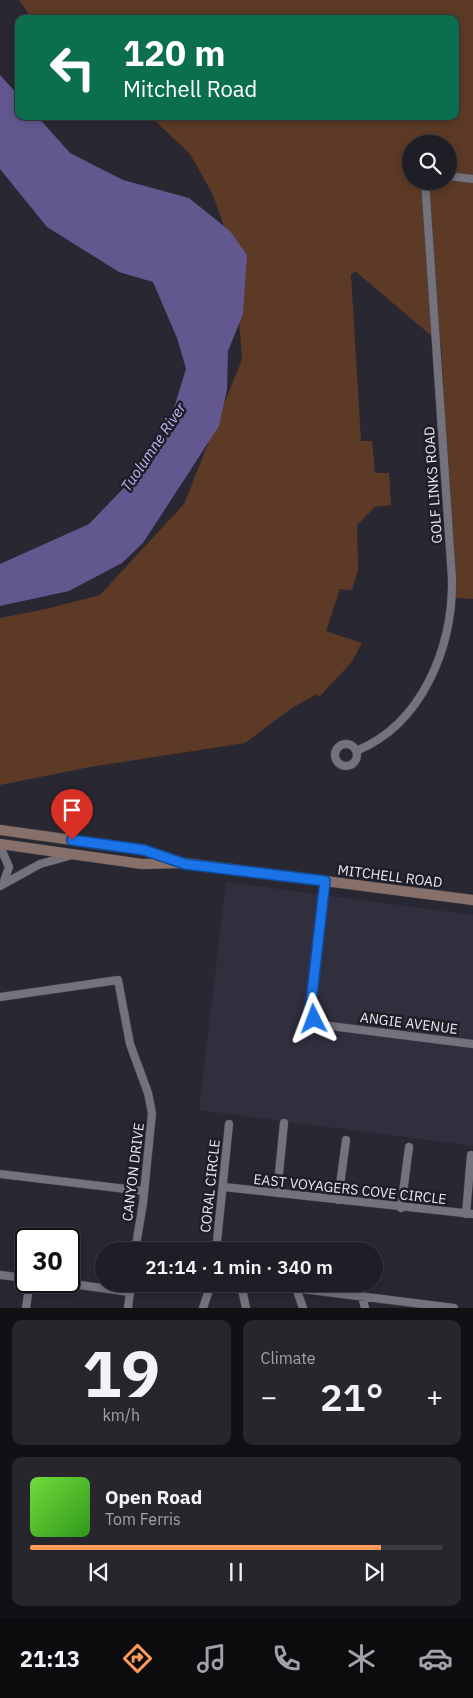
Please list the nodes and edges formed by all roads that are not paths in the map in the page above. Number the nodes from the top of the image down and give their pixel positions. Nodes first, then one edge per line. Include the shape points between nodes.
1 (457, 177) edge
2 (473, 179) edge
3 (426, 190) edge
4 (356, 751) dead end
5 (0, 830) edge
6 (0, 845) edge
7 (73, 855) junction
8 (185, 864) junction
9 (325, 881) junction
10 (1, 885) edge
11 (473, 900) edge
12 (0, 996) edge
13 (473, 1044) edge
14 (284, 1123) dead end
15 (229, 1124) dead end
16 (346, 1140) dead end
17 (409, 1147) dead end
18 (471, 1155) dead end
19 (0, 1174) edge
20 (224, 1187) junction
21 (143, 1191) junction
22 (277, 1193) junction
23 (338, 1200) junction
24 (401, 1208) junction
25 (470, 1214) edge
26 (137, 1242) edge
27 (217, 1242) edge
28 (0, 1275) edge
29 (15, 1277) edge
30 (80, 1284) edge
31 (95, 1285) edge
32 (130, 1292) edge
33 (208, 1292) edge
34 (243, 1292) edge
35 (297, 1292) edge
36 (329, 1292) edge
37 (28, 1293) edge
38 (362, 1296) junction
39 (433, 1307) edge
40 (26, 1308) edge
41 (128, 1308) edge
42 (203, 1308) edge
43 (246, 1308) edge
44 (303, 1308) edge
45 (365, 1308) edge
46 (454, 1308) edge

1 - 2 street
3 - 4 street, GOLF LINKS ROAD via 452,579 451,610 443,649 424,690 390,731
5 - 8 main road, MITCHELL ROAD via 144,850
6 - 7 main road, MITCHELL ROAD
6 - 10 street via 9,867
7 - 8 main road, MITCHELL ROAD via 142,864
7 - 10 street via 50,860
8 - 9 main road, MITCHELL ROAD
9 - 11 main road, MITCHELL ROAD
9 - 13 street, ANGIE AVENUE via 310,1011 314,1019 322,1025
12 - 21 street, CANYON DRIVE via 118,980 126,1030 152,1113
14 - 22 street
15 - 20 street, CORAL CIRCLE
16 - 23 street
17 - 24 street
18 - 25 street
19 - 21 street
20 - 22 street, EAST VOYAGERS COVE CIRCLE
20 - 27 street, CORAL CIRCLE
21 - 26 street, CANYON DRIVE
22 - 23 street, EAST VOYAGERS COVE CIRCLE
23 - 24 street, EAST VOYAGERS COVE CIRCLE
24 - 25 street, EAST VOYAGERS COVE CIRCLE
28 - 29 street
30 - 31 street
32 - 41 street
33 - 42 street
34 - 43 street
35 - 44 street
36 - 38 street
37 - 40 street
38 - 39 street
38 - 45 street
39 - 46 street

